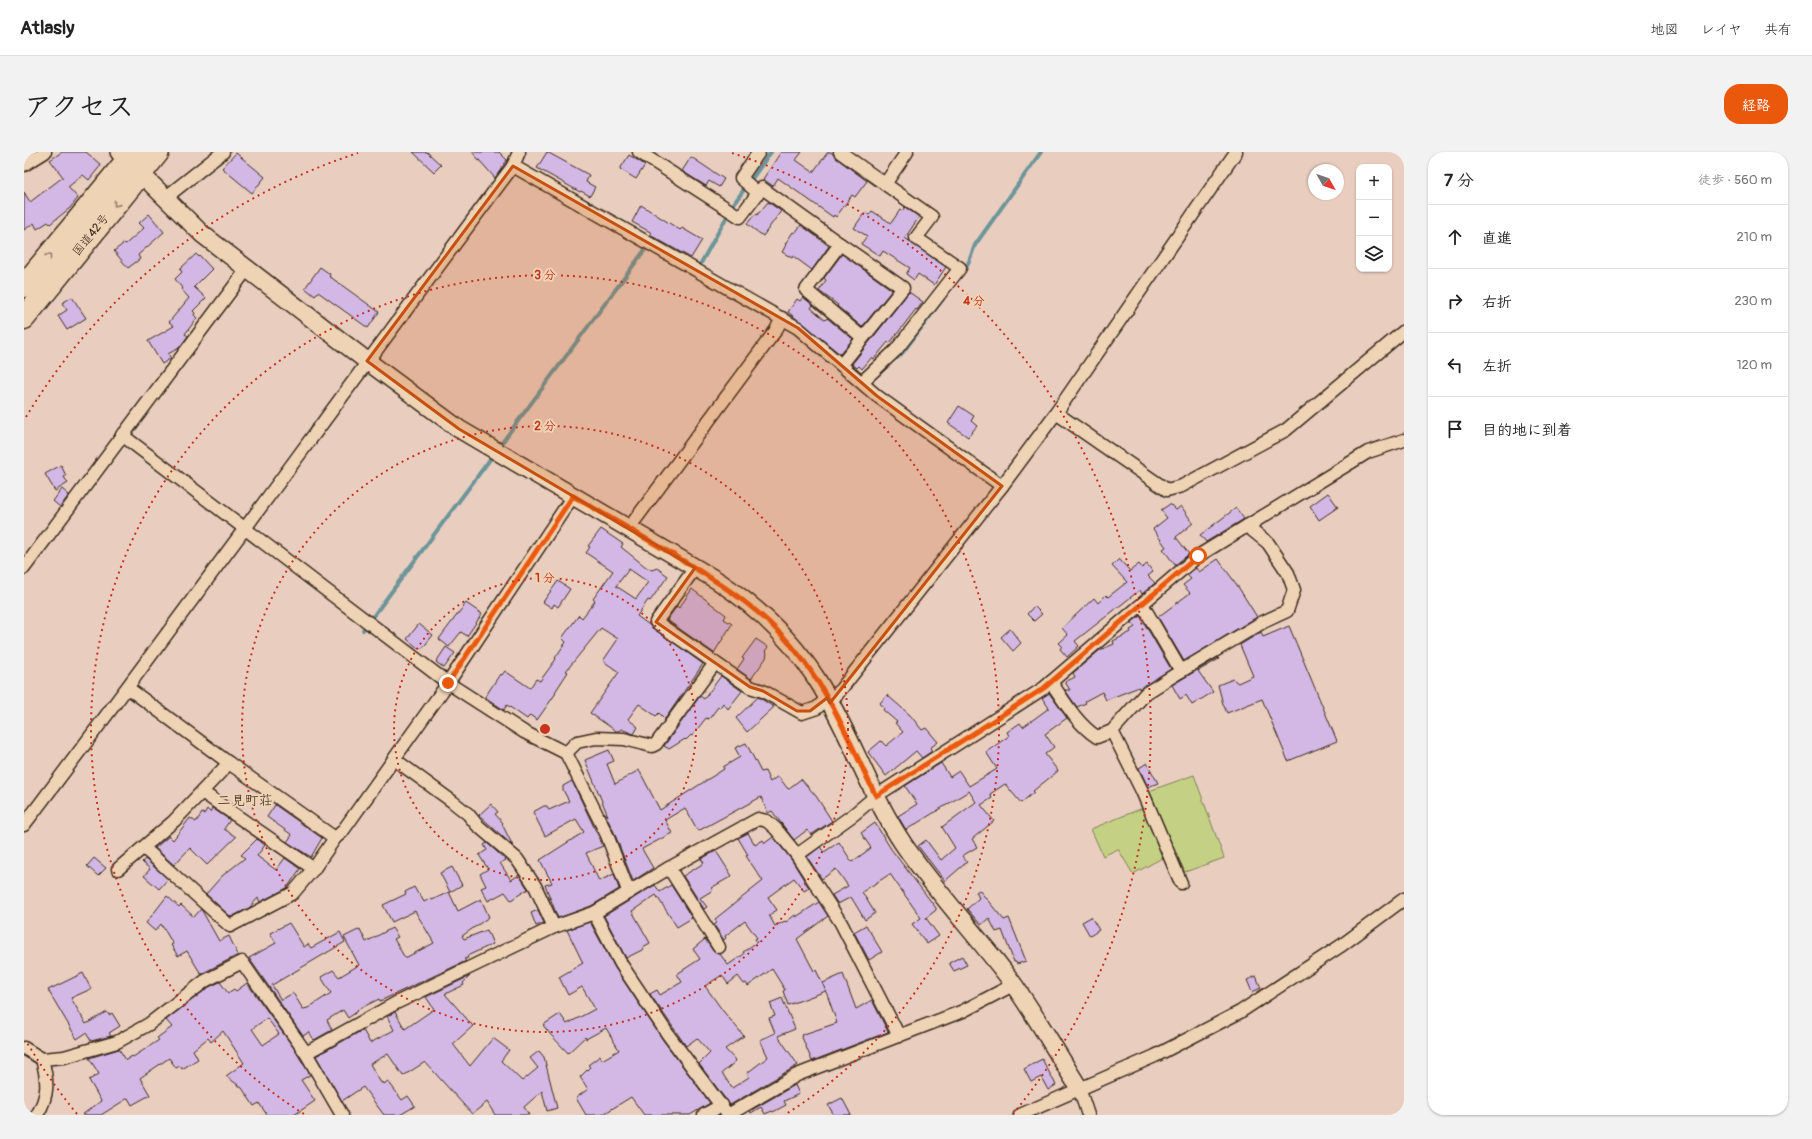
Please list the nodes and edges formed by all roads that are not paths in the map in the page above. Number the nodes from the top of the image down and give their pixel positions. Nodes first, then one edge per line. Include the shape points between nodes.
1 (45, 152) edge
2 (158, 152) edge
3 (223, 152) edge
4 (519, 152) edge
5 (639, 152) edge
6 (759, 152) edge
7 (840, 152) edge
8 (907, 152) edge
9 (1236, 152) edge
10 (130, 160) edge
11 (24, 165) edge
12 (513, 166) junction
13 (885, 184) junction
14 (758, 193) junction
15 (165, 198) junction
16 (840, 244) junction
17 (247, 270) junction
18 (24, 286) edge
19 (24, 318) edge
20 (782, 318) junction
21 (1404, 331) edge
22 (862, 337) junction
23 (367, 361) junction
24 (842, 364) junction
25 (864, 383) junction
26 (1056, 413) junction
27 (122, 435) junction
28 (1404, 440) edge
29 (1002, 486) junction
30 (573, 496) junction
31 (1248, 526) junction
32 (629, 528) junction
33 (246, 529) junction
34 (24, 568) edge
35 (695, 568) junction
36 (1142, 604) junction
37 (715, 663) junction
38 (1181, 671) junction
39 (1051, 682) junction
40 (448, 683) junction
41 (128, 688) junction
42 (829, 700) junction
43 (1112, 731) junction
44 (566, 753) junction
45 (394, 759) junction
46 (229, 763) junction
47 (202, 792) junction
48 (876, 796) junction
49 (24, 826) edge
50 (335, 838) junction
51 (144, 848) junction
52 (797, 855) junction
53 (669, 868) junction
54 (118, 869) dead end
55 (314, 869) junction
56 (1180, 883) dead end
57 (629, 893) junction
58 (1404, 899) edge
59 (594, 913) junction
60 (554, 927) junction
61 (719, 947) dead end
62 (1013, 985) junction
63 (899, 1036) junction
64 (24, 1048) edge
65 (306, 1053) junction
66 (42, 1059) junction
67 (1079, 1088) junction
68 (726, 1112) edge
69 (37, 1115) edge
70 (342, 1115) edge
71 (704, 1115) edge
72 (1020, 1115) edge
73 (1088, 1115) edge

1 - 11 street
2 - 10 highway, 国道42号
3 - 15 street
4 - 12 street
5 - 14 street via 740,217
6 - 14 street via 742,178
7 - 13 street
8 - 13 street
9 - 26 street
10 - 15 street
18 -> 10 highway, 国道42号
10 -> 19 highway, 国道42号
12 - 20 street
12 - 23 street
13 - 25 street via 932,217 916,238 960,268 896,350
14 - 16 street via 762,188
15 - 17 street via 202,234
16 - 22 street via 806,290
16 - 22 street via 903,288
17 - 23 street
17 - 27 street
20 - 24 street
20 - 32 street via 776,330
21 - 26 street via 1286,430 1182,486 1168,490
22 - 24 street
23 - 30 street via 459,428
23 - 33 street
24 - 25 street
25 - 29 street via 877,396
26 - 29 street
27 - 33 street
27 - 34 street
28 - 31 street via 1368,452
29 - 42 street
30 - 32 street
30 - 40 street
31 - 36 street via 1198,556
31 - 38 street via 1268,543 1290,578 1294,590 1287,611 1263,622
32 - 35 street
33 - 40 street
33 - 41 street
35 - 37 street via 656,622
35 - 42 street via 729,588 766,619 803,660
36 - 38 street
36 - 39 street
37 - 42 street via 750,687 763,691 802,713 817,708
37 - 44 street via 656,744 652,746 624,739 596,738 577,742
38 - 43 street via 1146,693
39 - 43 street via 1078,719 1092,733 1097,737
39 - 48 street
40 - 44 street via 524,732
40 - 45 street
41 - 46 street
41 - 49 street
42 - 48 street
43 - 56 street via 1142,790
44 - 57 street via 607,835
45 - 50 street via 342,832
45 - 60 street via 468,814 476,825 517,859 535,886
46 - 47 street
46 - 50 street
47 - 51 street
47 - 55 street
48 - 52 street
48 - 62 street via 893,828 918,864
50 - 55 street
51 - 54 street
51 - 55 street via 230,926 292,893
52 - 53 street via 776,829 767,821 758,819
52 - 63 street via 841,923
53 - 57 street
53 - 61 street
57 - 59 street
58 - 67 street via 1342,945 1240,1012 1155,1056
59 - 60 street
59 - 68 street via 621,964 669,1036
60 - 65 street via 396,1003
62 - 63 street via 963,1011
62 - 67 street
63 - 68 street via 797,1075
64 - 66 street
65 - 66 street via 242,962 206,981 149,1024 117,1042 64,1057
65 - 70 street
66 - 69 street via 47,1089 44,1103
67 - 72 street
67 - 73 street
68 - 71 street

